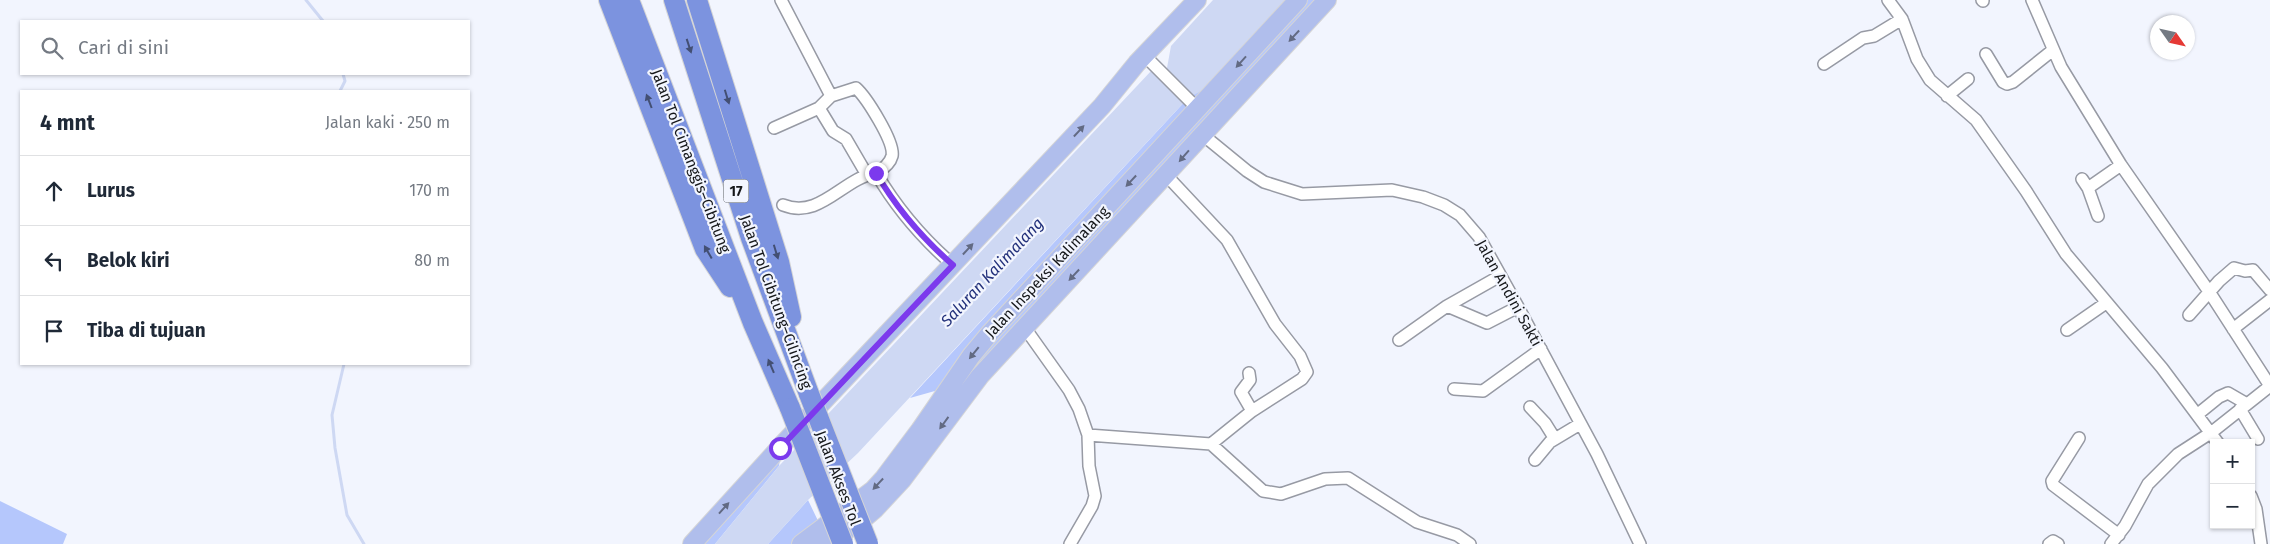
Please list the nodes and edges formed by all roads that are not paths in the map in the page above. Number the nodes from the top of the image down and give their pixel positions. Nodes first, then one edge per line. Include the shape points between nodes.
1 (609, 0) edge
2 (629, 0) edge
3 (674, 0) edge
4 (697, 0) edge
5 (782, 0) edge
6 (1197, 0) edge
7 (1298, 0) edge
8 (1327, 0) edge
9 (1888, 0) edge
10 (2032, 0) edge
11 (1902, 19) junction
12 (2053, 50) junction
13 (1986, 54) dead end
14 (1144, 55) junction
15 (1824, 64) dead end
16 (1968, 80) dead end
17 (831, 96) junction
18 (1947, 96) junction
19 (1195, 106) junction
20 (819, 108) junction
21 (774, 128) dead end
22 (1203, 134) junction
23 (2121, 165) junction
24 (872, 174) junction
25 (1167, 176) junction
26 (784, 205) dead end
27 (2098, 216) dead end
28 (953, 265) junction
29 (1500, 276) junction
30 (2270, 290) edge
31 (2210, 293) junction
32 (2270, 300) edge
33 (2106, 302) junction
34 (1447, 306) junction
35 (1518, 307) junction
36 (2189, 315) dead end
37 (753, 323) junction
38 (1025, 328) junction
39 (2233, 329) junction
40 (2066, 330) dead end
41 (1399, 340) dead end
42 (1541, 349) junction
43 (1249, 373) dead end
44 (1454, 389) dead end
45 (956, 392) junction
46 (1530, 407) dead end
47 (2244, 407) junction
48 (806, 411) junction
49 (1252, 411) junction
50 (2198, 414) junction
51 (1580, 424) junction
52 (2212, 432) junction
53 (1088, 435) junction
54 (2078, 438) dead end
55 (1555, 439) junction
56 (2216, 439) edge
57 (2258, 439) dead end
58 (1211, 444) junction
59 (1535, 460) dead end
60 (841, 504) junction
61 (2255, 506) edge
62 (2119, 535) junction
63 (848, 536) edge
64 (692, 544) edge
65 (801, 544) edge
66 (825, 544) edge
67 (863, 544) edge
68 (868, 544) edge
69 (1070, 544) edge
70 (1470, 544) edge
71 (1640, 544) edge
72 (2049, 544) edge
73 (2058, 544) edge
74 (2111, 544) edge
75 (2261, 544) edge

37 -> 1 highway via 705,248
2 - 37 highway, Jalan Tol Cimanggis–Cibitung / 17
3 -> 48 highway, Jalan Tol Cibitung–Cilincing / 17
4 -> 48 highway via 779,262
5 - 17 street
6 - 14 main road
7 -> 19 main road, Jalan Inspeksi Kalimalang
8 -> 22 main road, Jalan Inspeksi Kalimalang
9 - 11 street
10 - 12 street
11 - 15 street via 1874,36 1863,38
11 - 18 street via 1917,59 1930,80
12 - 13 street via 2008,84 2003,82
12 - 23 street
14 - 19 street
28 -> 14 main road via 1102,106
16 - 18 street
17 - 20 street
17 - 24 street via 856,88 888,137 892,156 884,168
18 - 33 street via 1976,120 2066,254
19 -> 45 main road, Jalan Inspeksi Kalimalang via 971,356
20 - 21 street
20 - 24 street via 833,132 846,139
22 -> 25 main road, Jalan Inspeksi Kalimalang
22 - 29 street, Jalan Andini Sakti via 1264,182 1302,194 1392,190 1444,205 1460,215 1479,237
23 - 27 street via 2085,184
23 - 31 street
24 - 26 street via 804,209
24 - 28 street via 910,223
25 -> 38 main road, Jalan Inspeksi Kalimalang
25 - 49 street via 1227,240 1275,324 1294,346 1306,368 1302,379
28 - 48 main road
29 - 34 street
29 - 35 street, Jalan Andini Sakti
30 - 31 street via 2253,270 2234,268
31 - 36 street
31 - 39 street
32 - 39 street
33 - 40 street
33 - 50 street
34 - 35 street via 1488,323
34 - 41 street
35 - 42 street, Jalan Andini Sakti
48 -> 37 highway, Jalan Tol Cibitung–Cilincing / 17
38 - 45 main road, Jalan Inspeksi Kalimalang
38 - 53 street via 1068,390
39 - 47 street via 2270,386
42 - 44 street via 1483,391
42 - 51 street, Jalan Andini Sakti
43 - 49 street via 1249,382 1241,392
45 -> 60 main road, Jalan Inspeksi Kalimalang via 872,490
45 -> 63 main road, Jalan Inspeksi Kalimalang via 902,480
46 - 55 street
47 - 50 street via 2228,393
47 - 52 street
47 - 57 street
48 - 60 main road, Jalan Akses Tol, bridge
48 - 63 highway, Jalan Tol Cibitung–Cilincing / 17, bridge
64 -> 48 main road
48 - 68 highway, Jalan Tol Cibitung–Cilincing / 17, bridge
49 - 58 street
50 - 52 street
51 - 55 street
51 - 71 street, Jalan Andini Sakti
52 - 56 street
52 - 62 street via 2178,454 2148,484
53 - 58 street
53 - 69 street via 1089,466 1095,496
54 - 62 street via 2052,481 2053,485
55 - 59 street
58 - 70 street via 1263,491 1281,494 1325,479 1348,478 1417,522 1457,535
60 - 63 main road, Jalan Akses Tol
60 - 65 main road, Jalan Inspeksi Kalimalang
61 - 75 street
62 - 74 street
63 - 66 main road, Jalan Inspeksi Kalimalang
63 - 67 main road, Jalan Akses Tol
72 - 73 street via 2053,541

